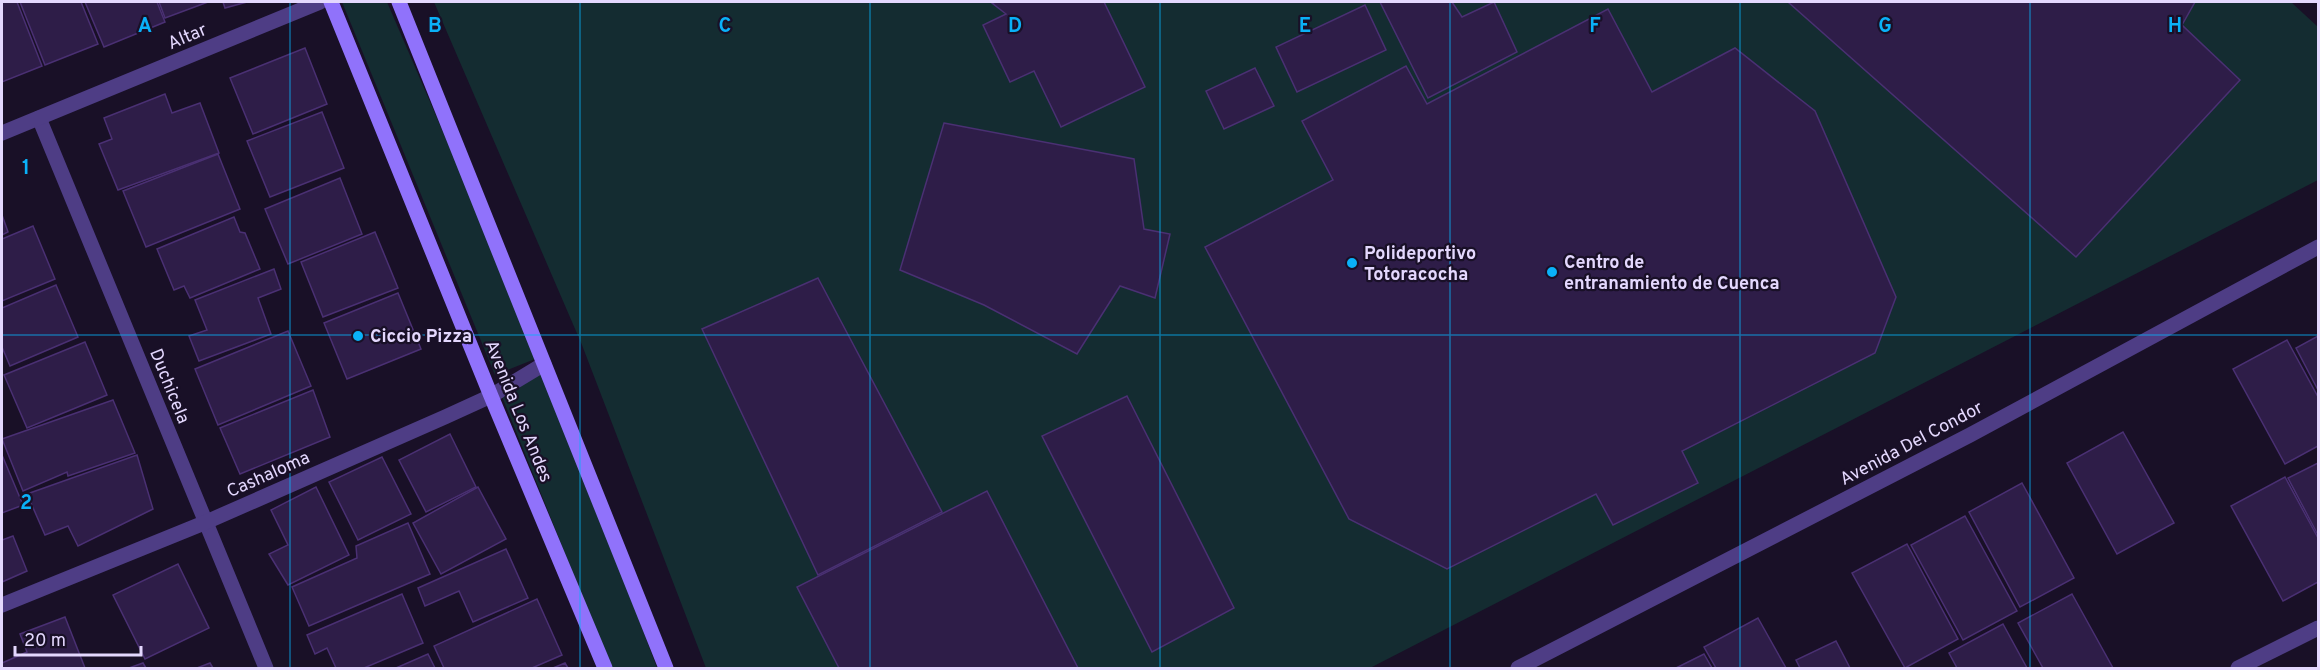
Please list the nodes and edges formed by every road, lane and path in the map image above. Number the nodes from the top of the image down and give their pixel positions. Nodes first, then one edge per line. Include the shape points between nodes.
1 (320, 2) edge
2 (331, 2) edge
3 (399, 2) edge
4 (39, 118) junction
5 (2, 133) edge
6 (2319, 247) edge
7 (544, 364) junction
8 (491, 396) junction
9 (204, 523) junction
10 (2, 605) edge
11 (2319, 628) edge
12 (1523, 667) edge
13 (266, 669) edge
14 (605, 669) edge
15 (666, 669) edge
16 (2238, 669) edge

1 - 4 street, Altar
2 - 8 main road, Avenida Los Andes
3 - 7 main road
4 - 5 street, Altar
4 - 9 street, Duchicela
6 - 12 street, Avenida Del Condor via 1970,435
7 - 8 street, Cashaloma
7 - 15 main road
8 - 9 street, Cashaloma
8 - 14 main road, Avenida Los Andes
9 - 10 street, Cashaloma
9 - 13 street, Duchicela
11 - 16 street

